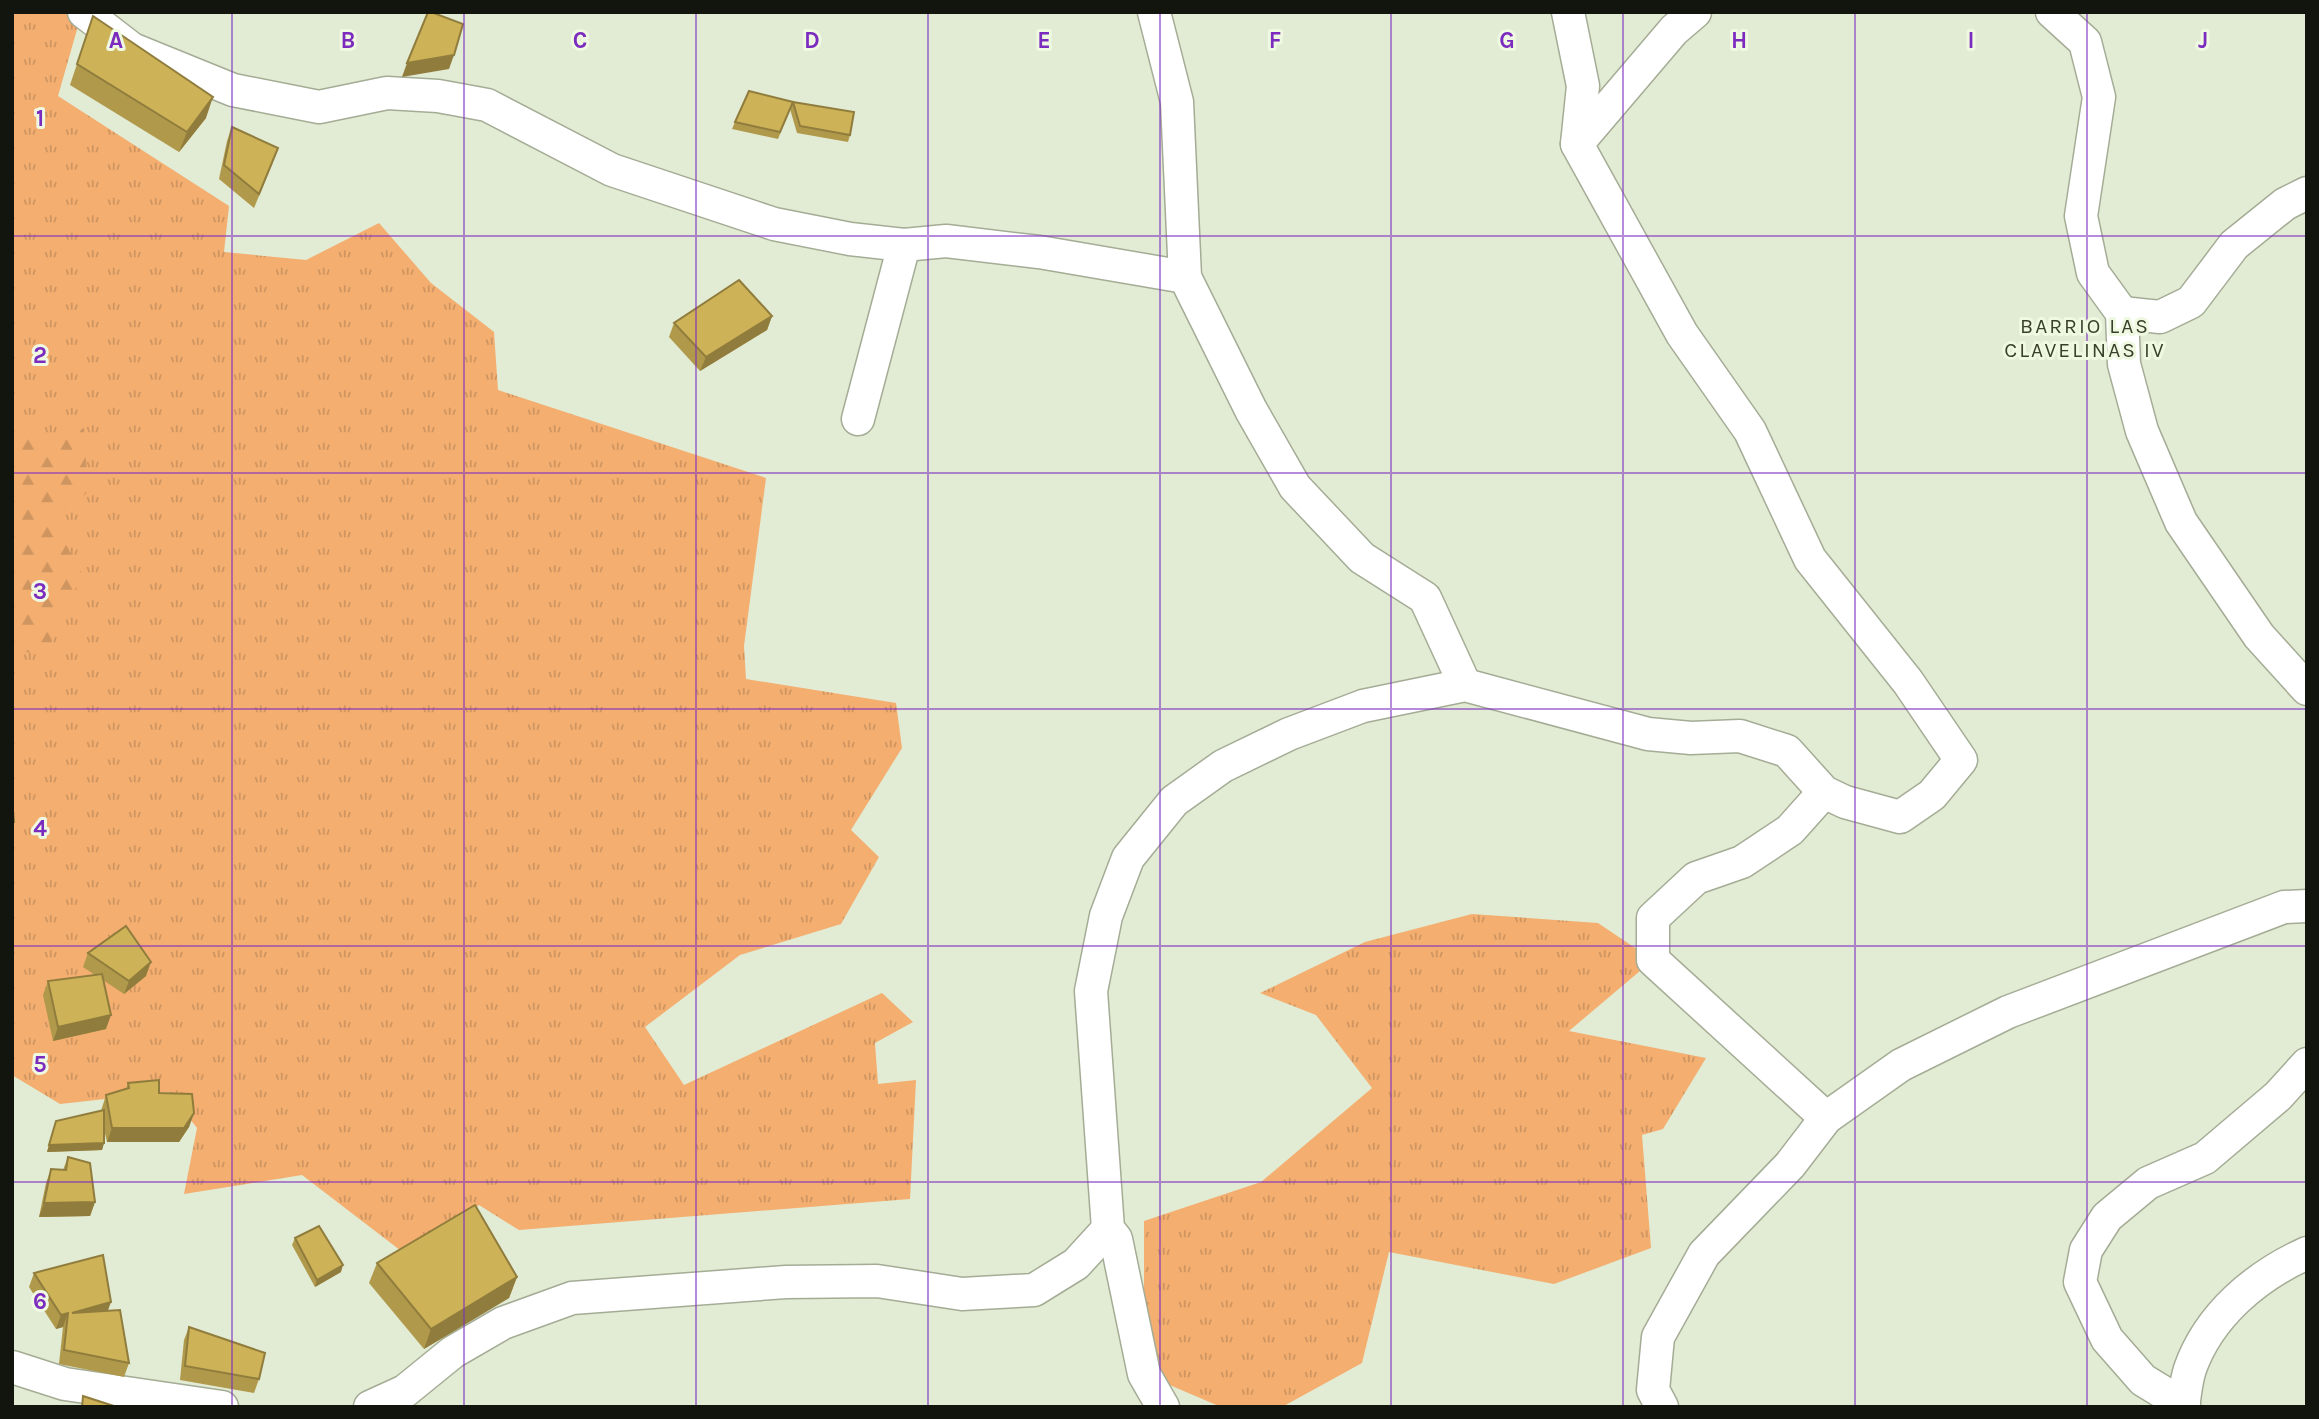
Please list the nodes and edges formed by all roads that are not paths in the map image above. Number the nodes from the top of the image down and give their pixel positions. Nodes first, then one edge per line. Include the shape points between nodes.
1 (84, 12) edge
2 (1154, 12) edge
3 (1568, 12) edge
4 (1695, 12) edge
5 (2052, 12) edge
6 (1577, 144) junction
7 (2307, 193) edge
8 (904, 245) junction
9 (1185, 277) junction
10 (2122, 313) junction
11 (858, 419) dead end
12 (1465, 685) junction
13 (2307, 689) edge
14 (1824, 792) junction
15 (2307, 906) edge
16 (2307, 1064) edge
17 (1826, 1118) junction
18 (1108, 1228) junction
19 (2307, 1253) edge
20 (12, 1367) edge
21 (2183, 1406) edge
22 (222, 1407) edge
23 (370, 1407) edge
24 (1163, 1407) edge
25 (1662, 1407) edge

1 - 8 street via 132,49 233,90 319,107 387,93 487,105 612,170 650,183 774,224
2 - 9 street via 1177,102
3 - 6 street via 1583,86
4 - 6 street via 1674,30
5 - 10 street via 2085,42 2099,97 2081,216 2093,273
6 - 14 street via 1682,334 1750,431 1810,559 1908,682 1961,760 1932,795 1900,817
7 - 10 street via 2285,204 2234,246 2190,302 2160,317
8 - 9 street via 946,241
8 - 11 street
9 - 12 street via 1295,487 1362,558 1425,598
10 - 13 street via 2124,364 2142,431 2181,522 2259,636
12 - 14 street via 1648,734 1740,736 1787,751
12 - 18 street via 1363,706 1223,766 1174,801 1128,858 1106,916 1091,991
14 - 17 street via 1790,830 1742,863 1696,878 1653,918 1653,960
15 - 17 street via 2261,915 2008,1012 1901,1065
16 - 21 street via 2278,1096 2205,1157 2148,1183 2107,1217 2086,1250 2080,1282 2107,1339 2143,1380
17 - 25 street via 1790,1165 1704,1254 1658,1337 1653,1390
18 - 23 street via 1076,1264 1034,1290 962,1294 877,1281 786,1282 572,1298 502,1323 453,1352 405,1391
18 - 24 street via 1116,1239 1144,1374
19 - 21 street via 2276,1267 2219,1315 2190,1369
20 - 22 street via 65,1384

